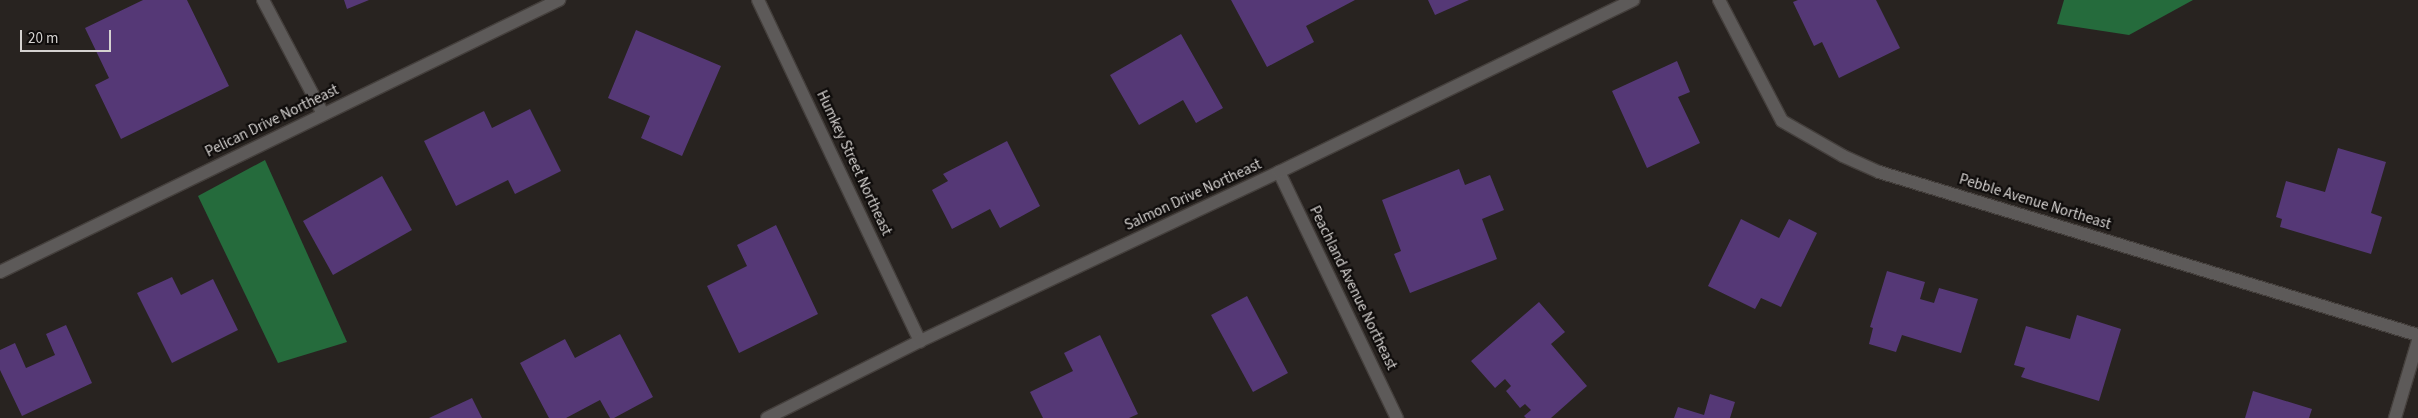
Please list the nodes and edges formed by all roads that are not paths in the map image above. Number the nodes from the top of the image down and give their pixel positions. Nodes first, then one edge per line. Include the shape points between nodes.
1 (263, 0) edge
2 (559, 0) edge
3 (758, 0) edge
4 (1634, 0) edge
5 (1719, 0) edge
6 (324, 114) junction
7 (1279, 172) junction
8 (0, 272) edge
9 (2418, 335) edge
10 (920, 341) junction
11 (2418, 341) edge
12 (767, 418) edge
13 (1397, 418) edge
14 (2395, 418) edge

1 - 6 street
2 - 6 street, Pelican Drive Northeast
3 - 10 street, Humkey Street Northeast
4 - 7 street, Salmon Drive Northeast
5 - 9 street, Pebble Avenue Northeast via 1782,121 1843,156 1878,172
6 - 8 street, Pelican Drive Northeast
7 - 10 street, Salmon Drive Northeast
7 - 13 street, Peachland Avenue Northeast
10 - 12 street, Salmon Drive Northeast
11 - 14 street

